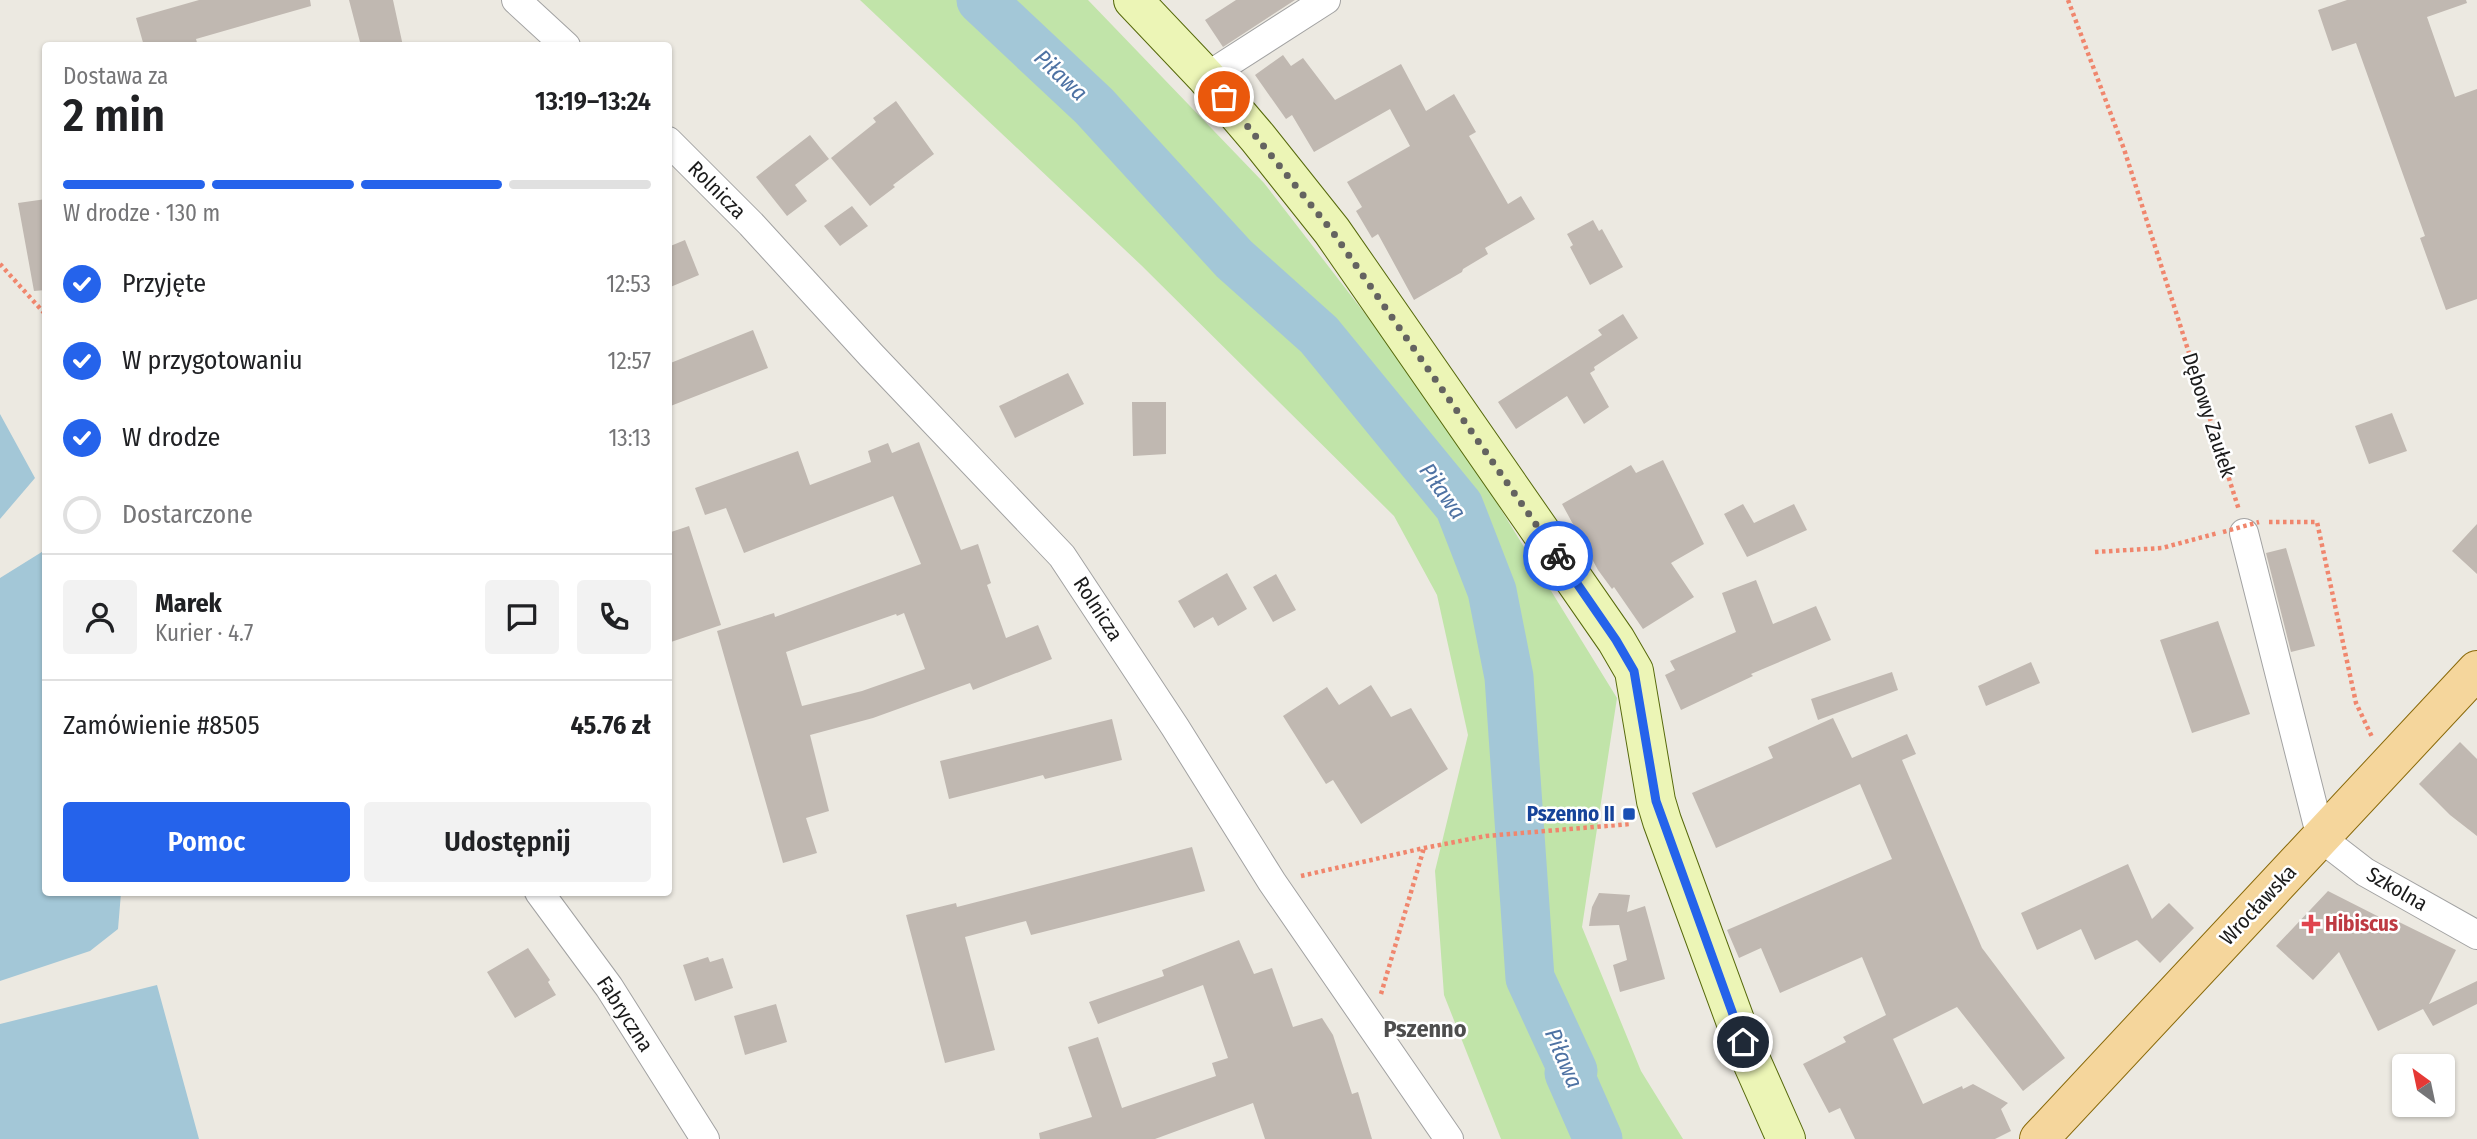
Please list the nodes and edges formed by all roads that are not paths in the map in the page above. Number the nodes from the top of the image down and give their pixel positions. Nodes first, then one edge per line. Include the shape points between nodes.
1 (516, 0) edge
2 (1133, 0) edge
3 (1326, 0) edge
4 (562, 42) edge
5 (1206, 77) junction
6 (672, 145) edge
7 (2242, 529) road end
8 (2477, 670) edge
9 (2321, 838) junction
10 (542, 896) edge
11 (2477, 935) edge
12 (705, 1139) edge
13 (1449, 1139) edge
14 (1786, 1139) edge
15 (2039, 1139) edge

1 - 4 street
2 - 5 street
3 - 5 street
5 - 14 street via 1332,231 1634,671 1662,821 1743,1042
6 - 13 street, Rolnicza via 1062,556 1272,882
7 - 9 street
8 - 9 main road, Wrocławska
9 - 11 street, Szkolna via 2365,872
9 - 15 main road, Wrocławska
10 - 12 street, Fabryczna via 609,987

